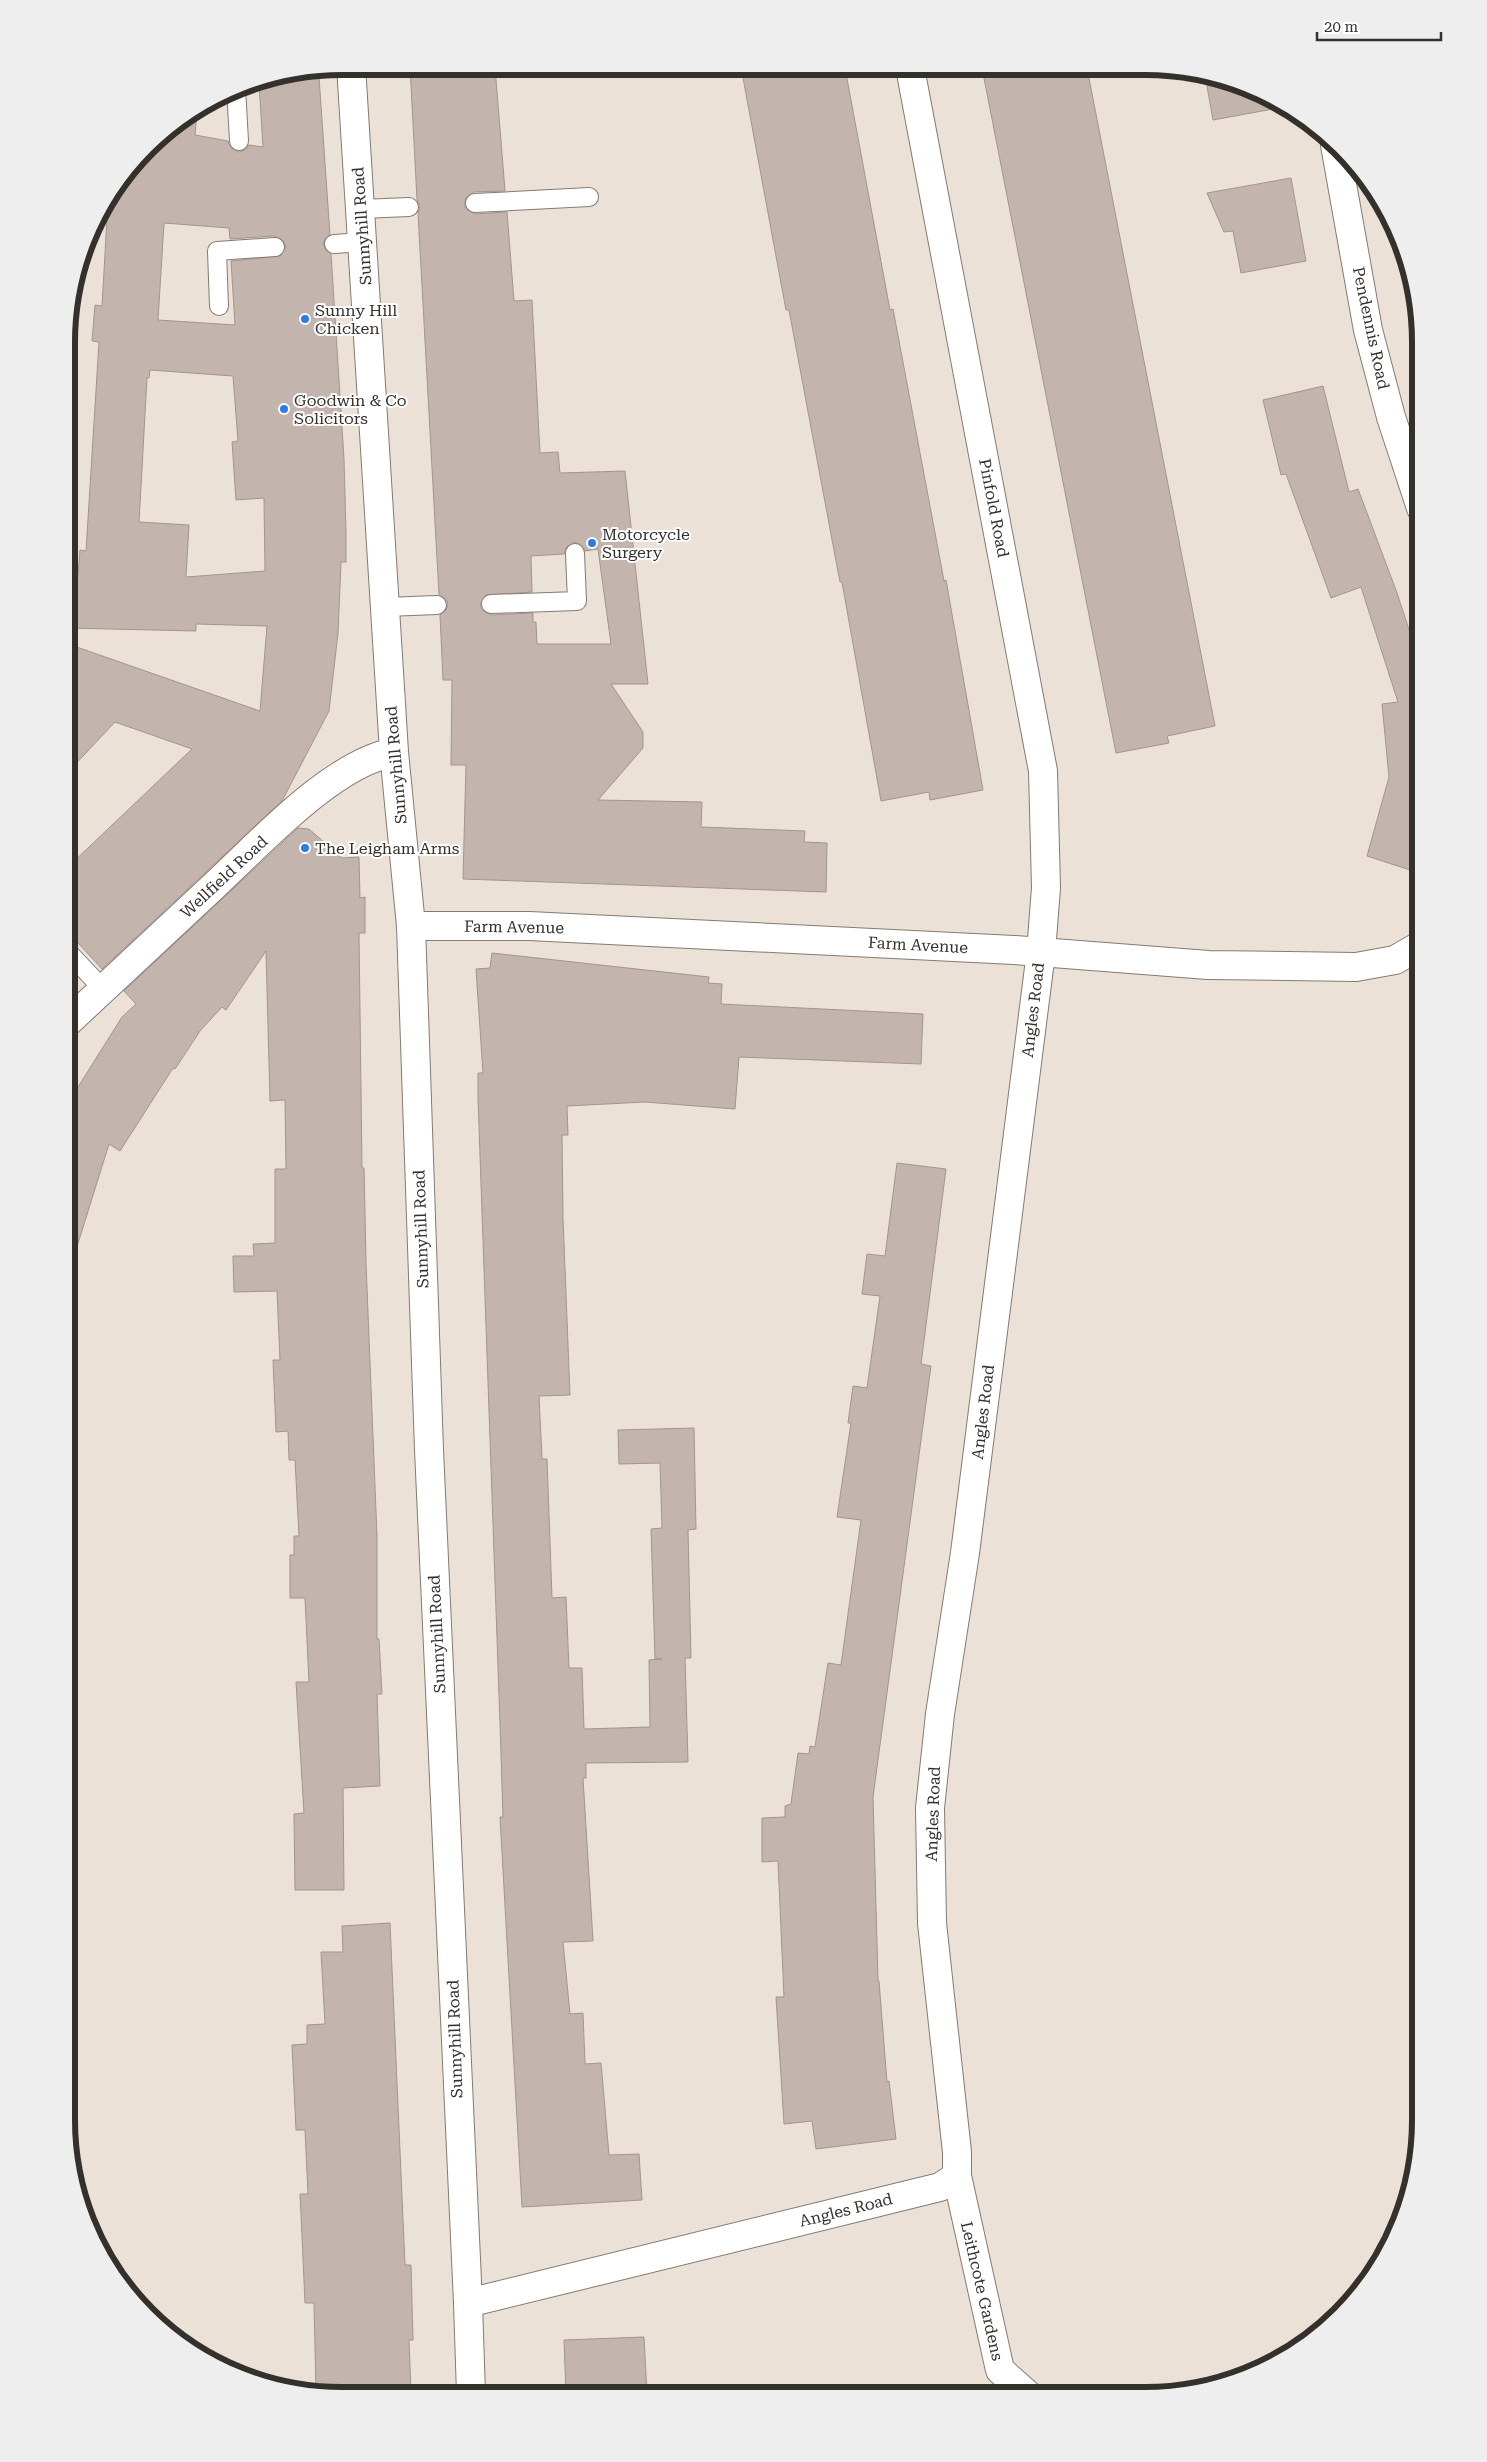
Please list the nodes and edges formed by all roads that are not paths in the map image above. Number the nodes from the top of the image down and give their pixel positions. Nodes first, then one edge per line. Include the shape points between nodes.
1 (352, 75) edge
2 (911, 75) edge
3 (236, 97) edge
4 (239, 141) dead end
5 (1337, 156) edge
6 (589, 197) dead end
7 (475, 203) dead end
8 (409, 206) dead end
9 (361, 209) junction
10 (363, 242) junction
11 (334, 244) dead end
12 (275, 247) dead end
13 (219, 306) dead end
14 (1412, 481) edge
15 (575, 553) dead end
16 (491, 604) dead end
17 (437, 605) dead end
18 (386, 606) junction
19 (394, 752) junction
20 (411, 926) junction
21 (1412, 950) edge
22 (1040, 952) junction
23 (75, 959) edge
24 (103, 989) junction
25 (75, 1015) edge
26 (957, 2176) junction
27 (468, 2303) junction
28 (470, 2387) edge
29 (1019, 2387) edge

1 - 9 street, Sunnyhill Road
2 - 22 street, Pinfold Road via 1043,771 1046,888
3 - 4 lane
5 - 14 street, Pendennis Road via 1368,330
6 - 7 lane
8 - 9 lane
9 - 10 street, Sunnyhill Road
10 - 11 lane
10 - 18 street, Sunnyhill Road
12 - 13 lane via 217,251
15 - 16 lane via 577,601
17 - 18 lane
18 - 19 street, Sunnyhill Road
19 - 20 street, Sunnyhill Road
19 - 24 street, Wellfield Road via 376,756 336,778 285,820
20 - 22 street, Farm Avenue via 538,926
20 - 27 street, Sunnyhill Road via 428,1450
21 - 22 street, Farm Avenue via 1395,960 1356,967 1208,965
22 - 26 street, Angles Road via 930,1808 932,1923
23 - 24 lane
24 - 25 street, Wellfield Road
26 - 27 street, Angles Road via 940,2187
26 - 29 street, Leithcote Gardens via 1000,2370
27 - 28 street, Sunnyhill Road

